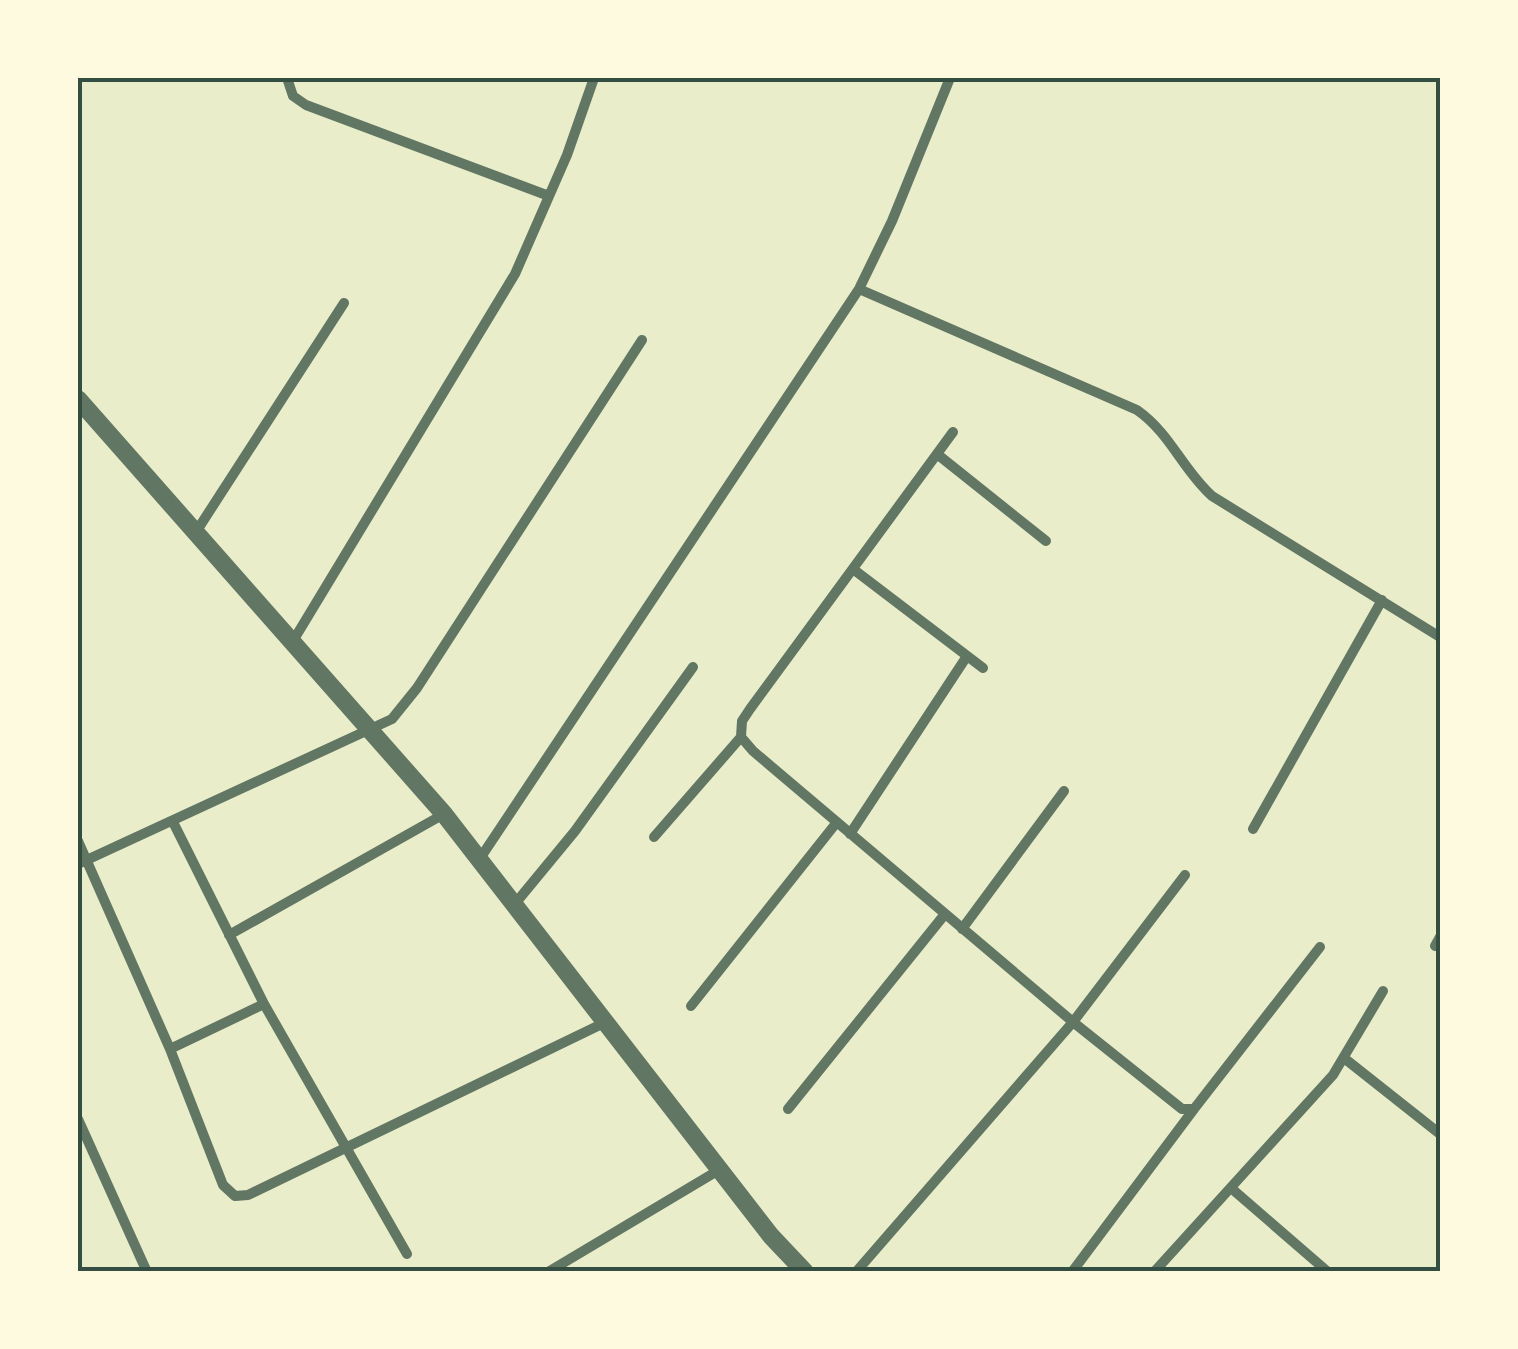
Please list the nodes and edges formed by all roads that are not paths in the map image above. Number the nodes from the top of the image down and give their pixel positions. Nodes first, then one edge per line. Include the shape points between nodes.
1 (287, 78) edge
2 (594, 78) edge
3 (950, 78) edge
4 (549, 196) junction
5 (859, 289) junction
6 (344, 303) dead end
7 (642, 340) dead end
8 (78, 398) edge
9 (953, 432) dead end
10 (936, 454) junction
11 (196, 532) junction
12 (1046, 540) dead end
13 (853, 569) junction
14 (1382, 600) junction
15 (1440, 636) edge
16 (292, 641) junction
17 (968, 656) junction
18 (693, 667) dead end
19 (983, 668) dead end
20 (372, 730) junction
21 (741, 737) junction
22 (1064, 791) dead end
23 (444, 814) junction
24 (173, 822) junction
25 (837, 822) junction
26 (1254, 829) dead end
27 (850, 834) junction
28 (654, 836) dead end
29 (78, 841) edge
30 (479, 860) junction
31 (82, 862) edge
32 (1184, 875) dead end
33 (514, 905) junction
34 (945, 914) junction
35 (962, 928) junction
36 (229, 935) junction
37 (1320, 948) dead end
38 (1383, 990) dead end
39 (264, 1004) junction
40 (691, 1006) dead end
41 (606, 1022) junction
42 (1074, 1022) junction
43 (170, 1049) junction
44 (1344, 1058) junction
45 (1194, 1108) junction
46 (788, 1109) dead end
47 (78, 1118) edge
48 (1440, 1134) edge
49 (344, 1146) junction
50 (720, 1170) junction
51 (1231, 1188) junction
52 (407, 1254) dead end
53 (146, 1272) edge
54 (548, 1272) edge
55 (805, 1272) edge
56 (856, 1272) edge
57 (1072, 1272) edge
58 (1154, 1272) edge
59 (1328, 1272) edge

1 - 4 street via 293,96 306,105
2 - 4 street
3 - 5 street
4 - 16 street via 515,274
5 - 14 street via 1137,410 1158,425 1212,496
5 - 30 street
6 - 11 street
7 - 20 street via 417,688 392,719
8 - 11 street
9 - 10 street
10 - 12 street
10 - 13 street
11 - 16 street
13 - 17 street
13 - 21 street via 742,721
14 - 15 street
14 - 26 street
16 - 20 street
17 - 19 street
17 - 27 street
18 - 33 street via 576,831
20 - 23 street
20 - 24 street
21 - 25 street
21 - 28 street
22 - 35 street
23 - 30 street
23 - 36 street
24 - 31 street
24 - 36 street
25 - 27 street
25 - 40 street
27 - 34 street
29 - 31 street
30 - 33 street
31 - 43 street
32 - 42 street
33 - 41 street
34 - 35 street
34 - 46 street
35 - 42 street
36 - 39 street
37 - 45 street
38 - 44 street
39 - 43 street
39 - 49 street
41 - 49 street
41 - 50 street
42 - 45 street via 1182,1109
42 - 56 street
43 - 49 street via 223,1185 234,1196
44 - 48 street
44 - 51 street
45 - 57 street
47 - 53 street
49 - 52 street
50 - 54 street
50 - 55 street
51 - 58 street
51 - 59 street

